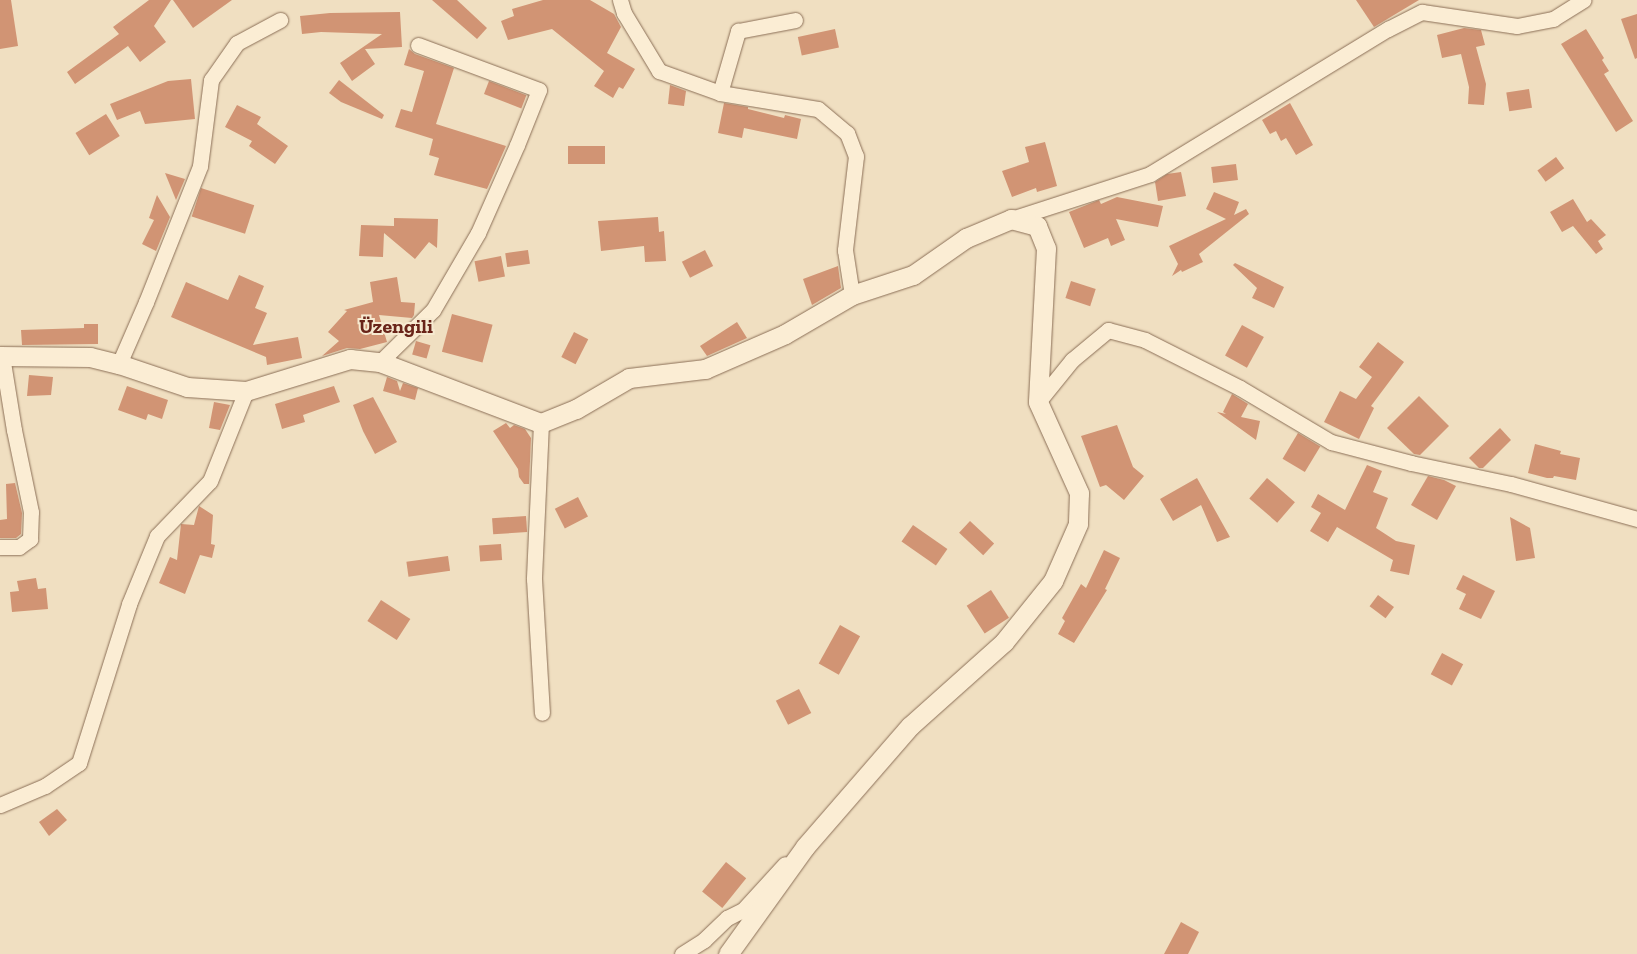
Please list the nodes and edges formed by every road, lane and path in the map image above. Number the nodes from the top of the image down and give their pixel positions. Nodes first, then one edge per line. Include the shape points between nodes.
1 (620, 0) edge
2 (1583, 0) edge
3 (280, 20) dead end
4 (795, 20) dead end
5 (418, 45) dead end
6 (720, 94) junction
7 (1011, 219) junction
8 (852, 295) junction
9 (1, 356) edge
10 (380, 362) junction
11 (119, 364) junction
12 (246, 391) junction
13 (1038, 402) junction
14 (542, 423) junction
15 (1637, 519) edge
16 (0, 547) edge
17 (542, 713) dead end
18 (0, 805) edge
19 (803, 848) junction
20 (682, 954) edge
21 (728, 954) edge

1 - 6 street via 624,13 659,72
2 - 7 street via 1553,19 1517,26 1422,12 1355,48 1150,174
3 - 11 street via 237,43 211,80 200,166
4 - 6 street via 738,31
5 - 10 street via 538,90 478,233 433,310
6 - 8 street via 818,109 847,133 856,156 845,250
7 - 8 street via 966,238 913,275
7 - 13 street via 1037,226 1046,248
8 - 14 street via 785,334 705,369 629,378 576,409
9 - 11 street via 90,357
9 - 16 street via 31,512 30,539 19,547
10 - 12 street via 350,359
10 - 14 street
11 - 12 street via 187,387
12 - 18 street via 210,480 157,536 129,604 79,763 44,786
13 - 15 street via 1072,360 1108,330 1162,348 1240,388 1332,442 1511,484
13 - 19 street via 1079,493 1078,524 1053,581 1004,642 910,726
14 - 17 street via 534,579
19 - 20 street via 743,910 726,918 704,940
19 - 21 street

